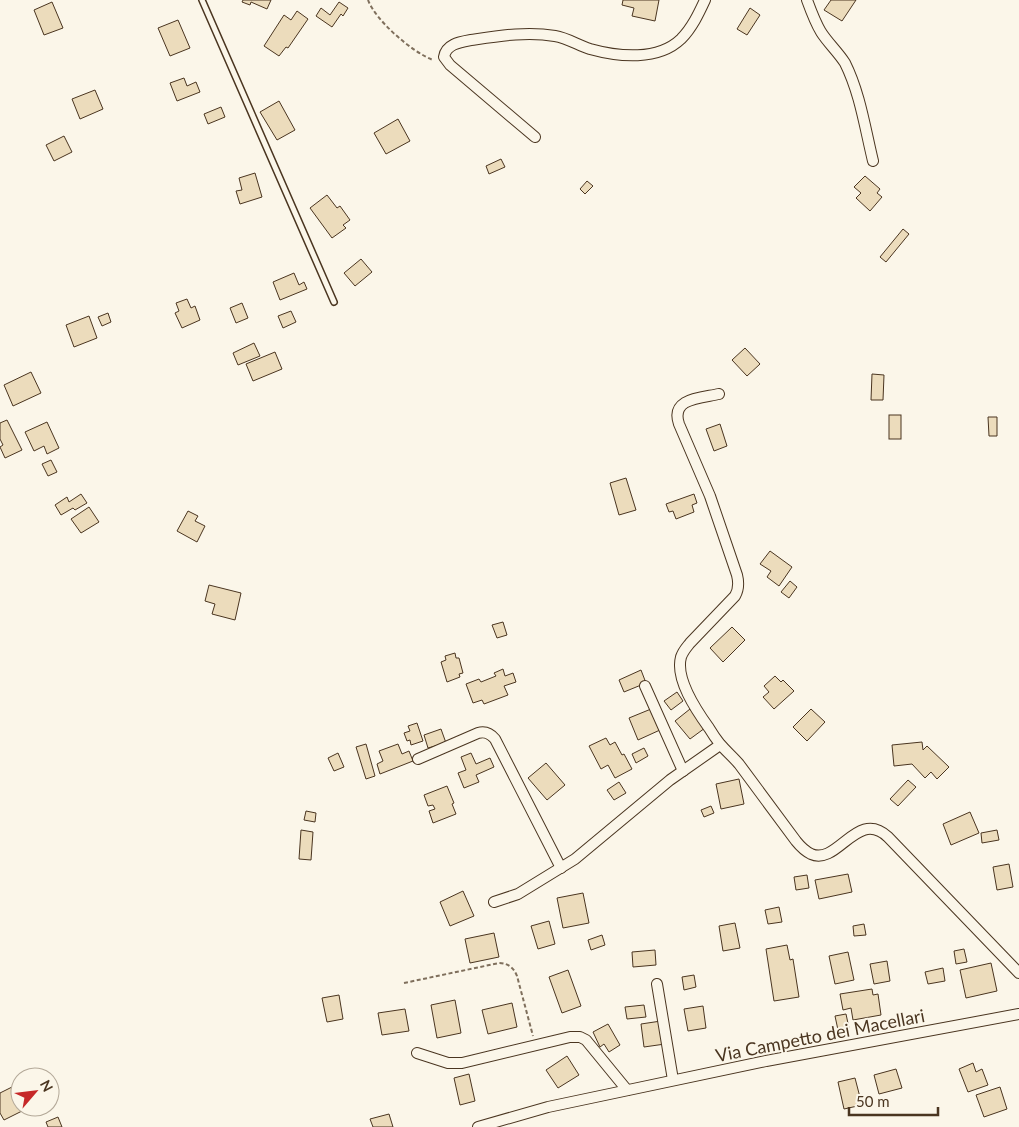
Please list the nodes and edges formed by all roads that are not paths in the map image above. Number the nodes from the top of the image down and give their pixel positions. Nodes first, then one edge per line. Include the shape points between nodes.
1 (202, 0) edge
2 (705, 0) edge
3 (807, 0) edge
4 (536, 137) dead end
5 (873, 161) dead end
6 (334, 302) dead end
7 (719, 394) dead end
8 (645, 686) dead end
9 (720, 745) junction
10 (418, 759) dead end
11 (683, 770) junction
12 (561, 868) junction
13 (494, 902) dead end
14 (1019, 973) edge
15 (657, 984) dead end
16 (1019, 1014) edge
17 (416, 1053) dead end
18 (673, 1080) junction
19 (628, 1090) junction
20 (478, 1127) edge

1 - 6 lane
2 - 4 street via 684,36 659,52 637,55 613,53 558,37 525,34 450,46 444,57 456,72
3 - 5 street via 817,26 848,71
7 - 9 street via 686,402 679,407 677,415 738,581 734,596 687,646 680,666 688,695
8 - 11 street
9 - 11 street
9 - 14 street via 732,755 807,852 814,855 828,853 865,829 881,832
10 - 12 street via 478,733 490,734
11 - 12 street
12 - 13 street via 518,894
15 - 18 street
16 - 18 street, Via Campetto dei Macellari
17 - 19 street via 448,1063 462,1063 572,1037 583,1038
18 - 19 street, Via Campetto dei Macellari
19 - 20 street, Via Campetto dei Macellari

